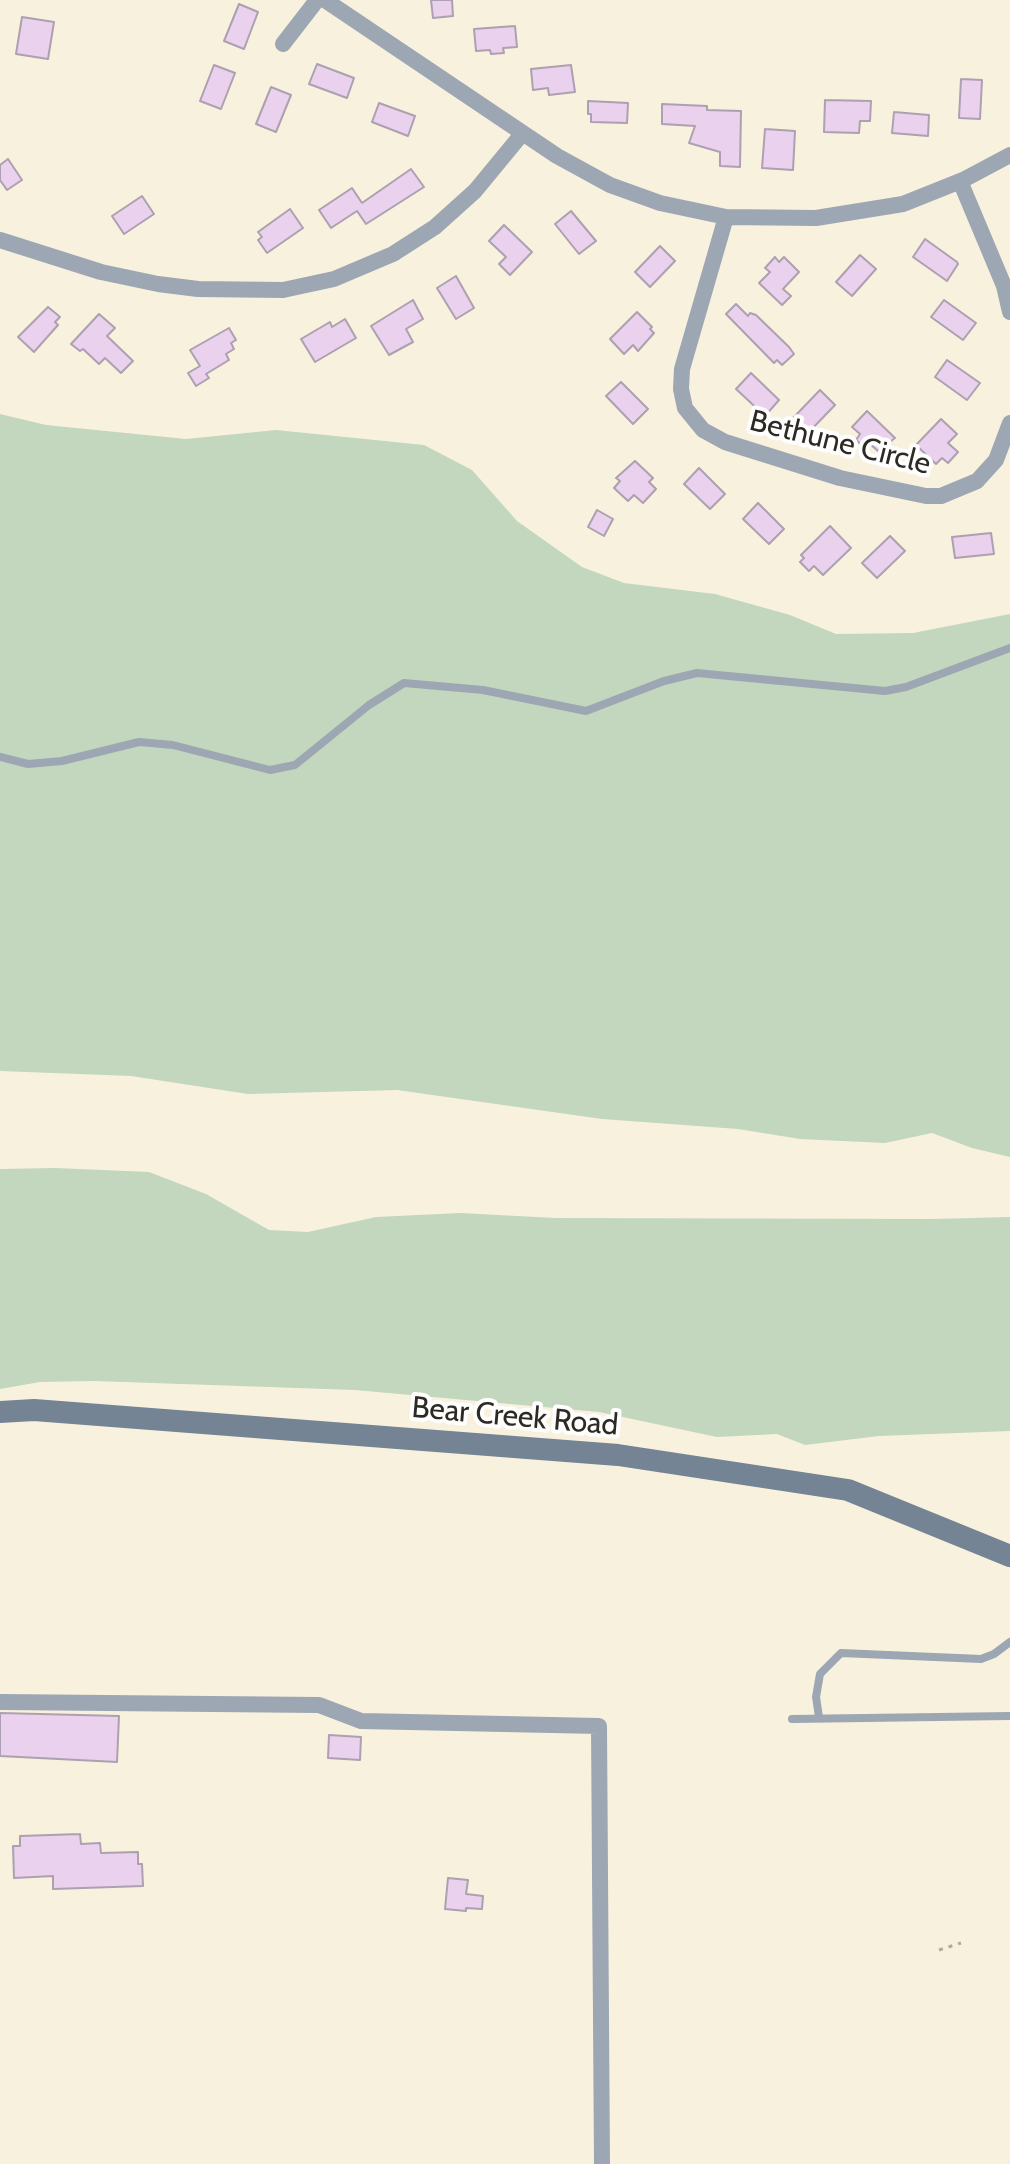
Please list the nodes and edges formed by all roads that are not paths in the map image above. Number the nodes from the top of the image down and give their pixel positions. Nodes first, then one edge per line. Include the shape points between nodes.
1 (317, 0) edge
2 (325, 0) edge
3 (283, 44) dead end
4 (522, 134) junction
5 (1010, 155) edge
6 (960, 181) junction
7 (726, 217) junction
8 (0, 240) edge
9 (1010, 312) edge
10 (1010, 423) edge
11 (1010, 648) edge
12 (0, 757) edge
13 (0, 1412) edge
14 (1010, 1556) edge
15 (1010, 1642) edge
16 (0, 1702) edge
17 (1010, 1716) edge
18 (819, 1717) junction
19 (792, 1719) dead end
20 (602, 2164) edge

1 - 3 street
2 - 4 street
4 - 7 street via 610,185 660,203
4 - 8 street via 475,191 435,227 393,254 334,279 283,290 158,284
5 - 6 street
6 - 7 street via 876,209 798,220
6 - 9 street
7 - 10 street, Bethune Circle via 682,369 685,408 703,430 725,442 840,478 941,496 977,481 996,460
11 - 12 lane via 885,691 697,673 586,711 483,690 404,683 295,765 270,770 173,745 139,742 62,761 28,764
13 - 14 street, Bear Creek Road via 34,1410 618,1455 848,1490
15 - 18 lane via 981,1659 841,1653 820,1674
16 - 20 street via 319,1705 361,1721 599,1726
17 - 18 lane
18 - 19 lane

